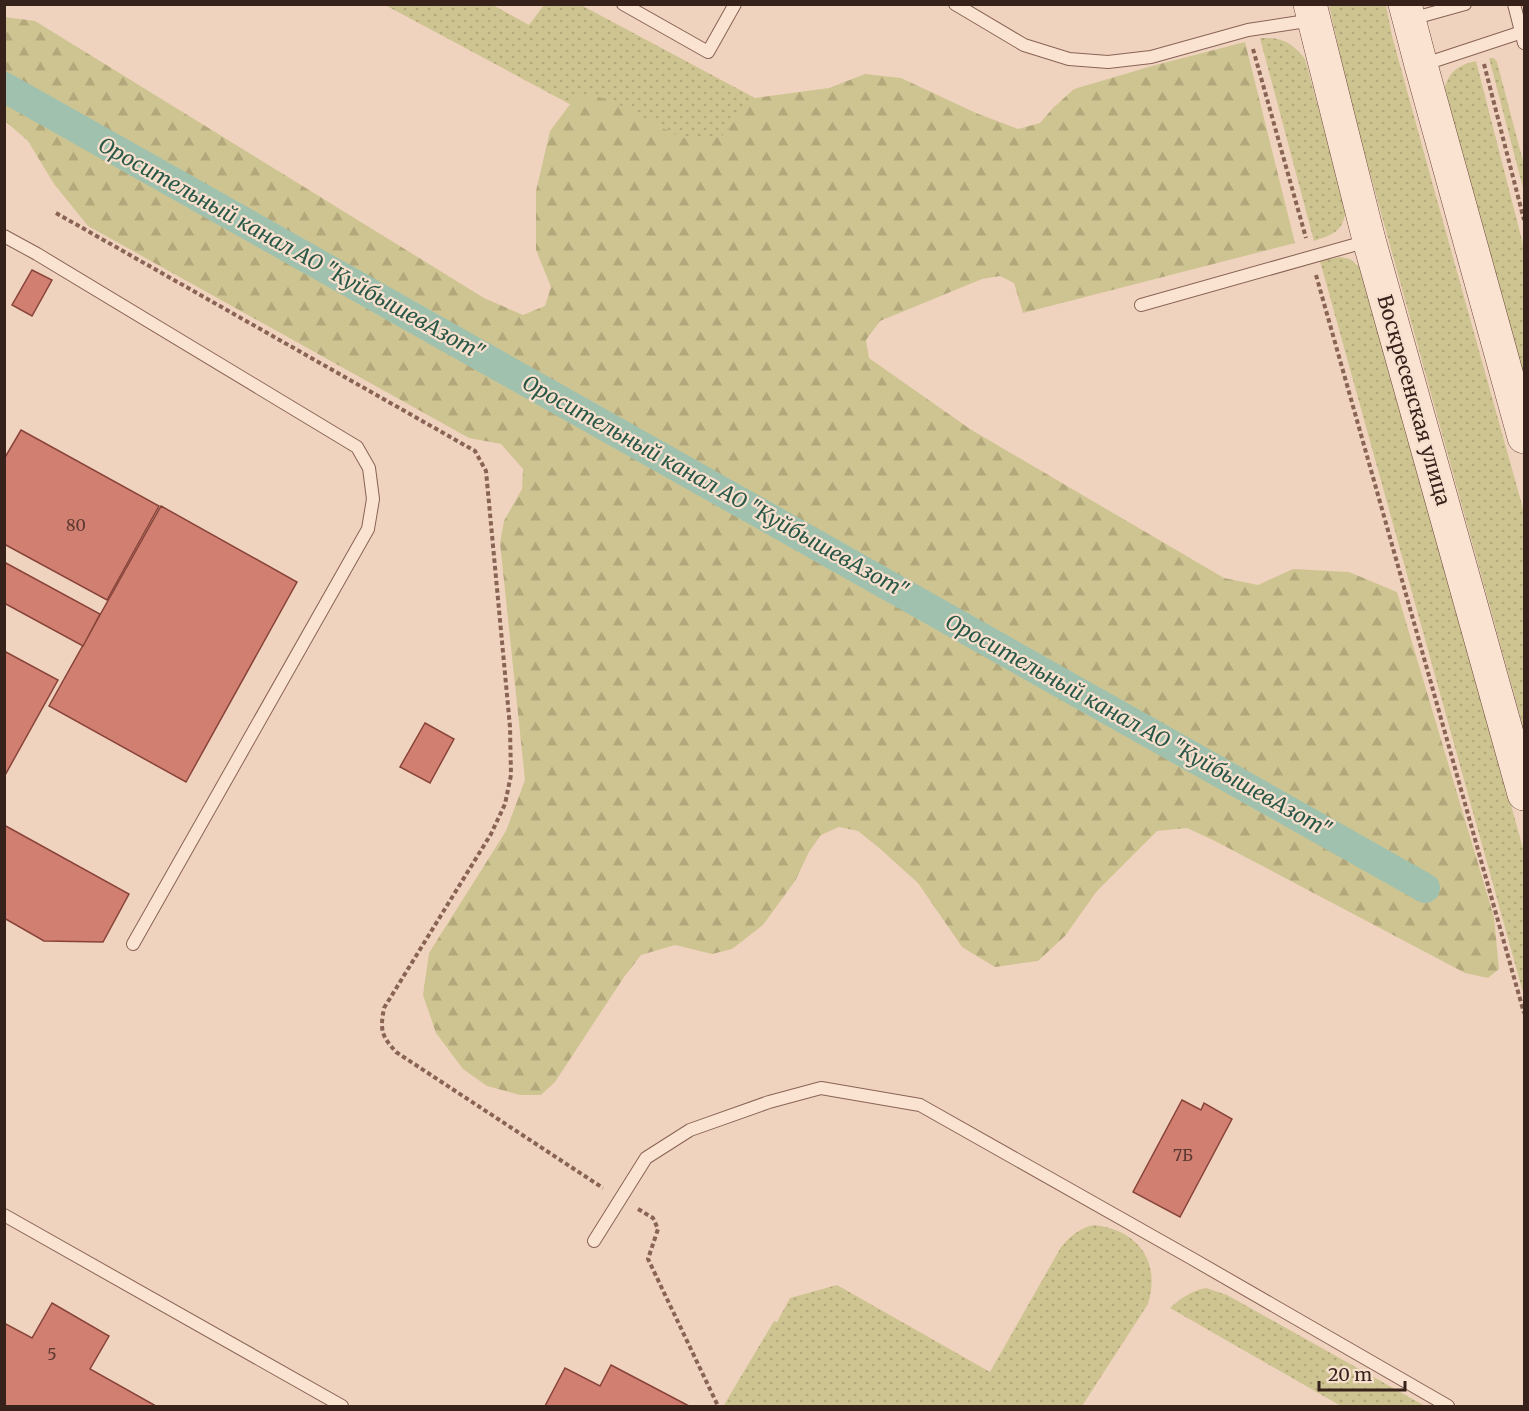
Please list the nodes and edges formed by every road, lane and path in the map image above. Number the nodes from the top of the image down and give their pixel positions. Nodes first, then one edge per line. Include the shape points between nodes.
1 (623, 4) edge
2 (735, 4) edge
3 (955, 4) edge
4 (1465, 4) edge
5 (1514, 4) edge
6 (1311, 12) edge
7 (1407, 12) edge
8 (1248, 30) junction
9 (1523, 38) edge
10 (1483, 58) dead end
11 (1421, 65) junction
12 (56, 213) dead end
13 (1524, 220) edge
14 (4, 236) edge
15 (1369, 240) junction
16 (1311, 257) junction
17 (1141, 305) dead end
18 (1524, 437) edge
19 (1524, 794) edge
20 (133, 944) dead end
21 (1524, 1013) edge
22 (621, 1199) junction
23 (4, 1215) edge
24 (594, 1241) dead end
25 (342, 1407) edge
26 (718, 1407) edge
27 (1448, 1407) edge

1 - 2 lane via 708,52
3 - 8 lane via 1024,45 1079,60 1108,62 1151,57
4 - 7 lane
5 - 9 lane
6 - 8 lane
6 - 15 main road, Воскресенская улица
7 - 11 main road
8 - 16 path
9 - 11 lane
10 - 13 path
11 - 18 main road
12 - 22 path via 475,451 486,471 512,775 505,804 491,834 384,1008 381,1026 396,1052
14 - 20 lane via 357,447 369,468 373,499 368,529
15 - 16 lane
15 - 19 main road, Воскресенская улица
16 - 17 lane
16 - 21 path
22 - 24 lane
22 - 26 path via 653,1218 658,1229 648,1259
22 - 27 lane via 646,1158 690,1130 769,1102 821,1088 921,1105
23 - 25 lane

